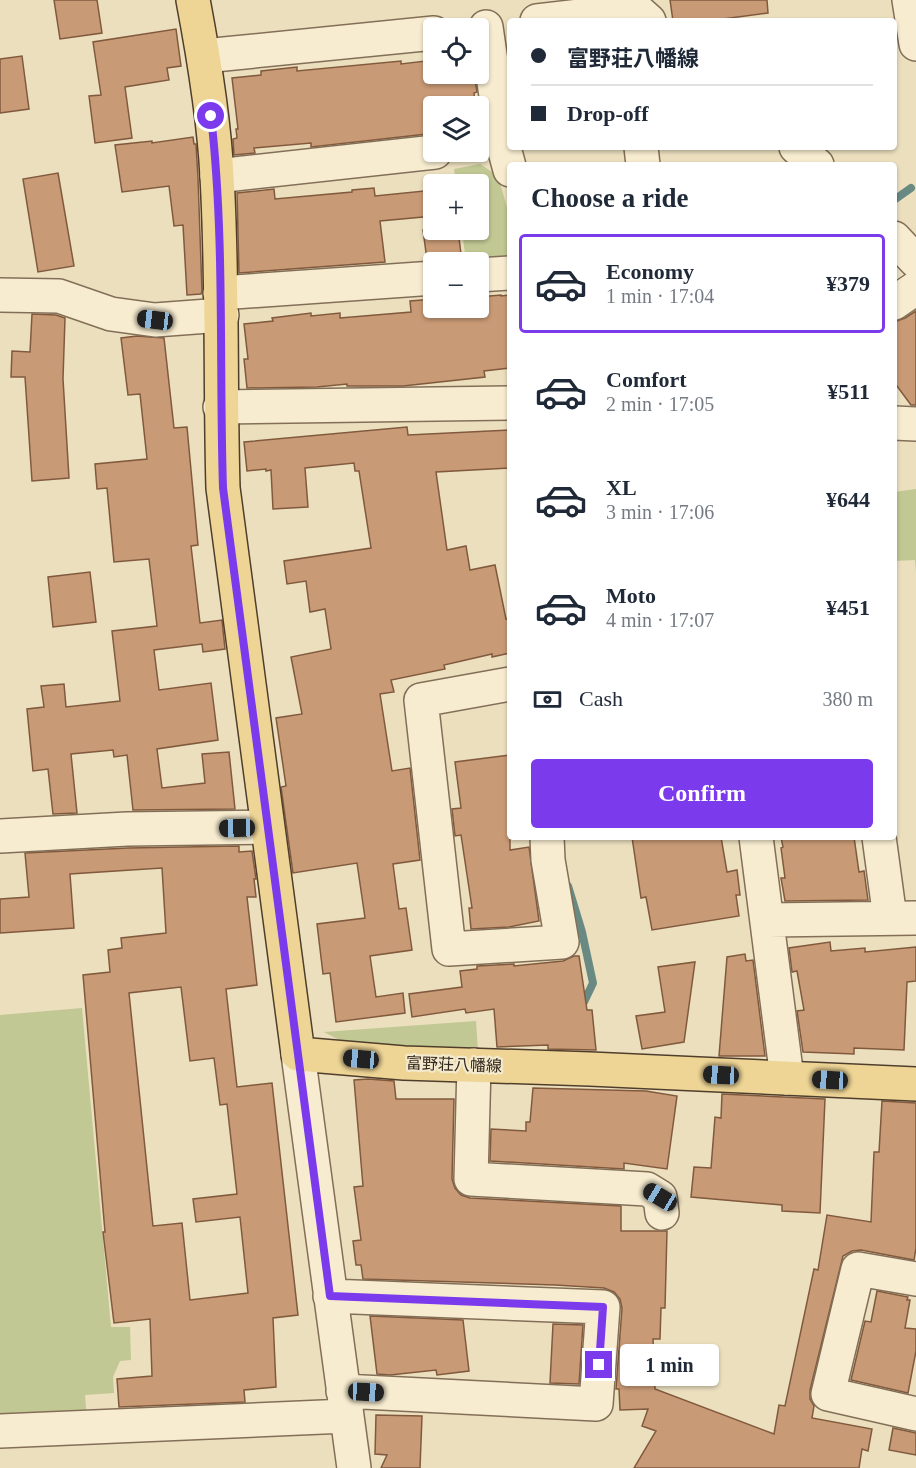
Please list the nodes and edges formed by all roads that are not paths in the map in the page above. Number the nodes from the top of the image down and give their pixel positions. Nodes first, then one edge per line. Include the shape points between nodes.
1 (193, 0) edge
2 (909, 0) edge
3 (614, 6) edge
4 (552, 18) edge
5 (646, 18) edge
6 (490, 27) edge
7 (423, 34) edge
8 (916, 44) edge
9 (204, 56) junction
10 (503, 90) edge
11 (800, 150) edge
12 (423, 153) edge
13 (497, 154) edge
14 (814, 162) edge
15 (217, 176) junction
16 (897, 241) edge
17 (916, 261) edge
18 (507, 273) edge
19 (489, 274) edge
20 (423, 279) edge
21 (916, 288) edge
22 (0, 295) edge
23 (897, 301) edge
24 (221, 304) junction
25 (507, 403) edge
26 (220, 407) junction
27 (897, 423) edge
28 (916, 424) edge
29 (507, 685) edge
30 (267, 827) junction
31 (0, 836) edge
32 (547, 840) edge
33 (756, 840) edge
34 (880, 840) edge
35 (903, 918) edge
36 (768, 920) junction
37 (298, 1054) junction
38 (474, 1065) junction
39 (787, 1078) junction
40 (916, 1084) edge
41 (662, 1213) dead end
42 (916, 1279) edge
43 (330, 1296) junction
44 (344, 1404) junction
45 (916, 1414) edge
46 (0, 1431) edge
47 (354, 1468) edge

1 - 9 main road
2 - 8 street
3 - 4 street
3 - 5 street via 639,12
6 - 10 street
7 - 9 street
9 - 15 main road
10 - 13 street
11 - 14 street
12 - 15 street
15 - 24 main road
16 - 17 street
18 - 19 street
20 - 24 street
21 - 23 street
22 - 24 street via 59,296 111,314 155,320
24 - 26 main road
25 - 26 street
26 - 30 main road via 223,488
27 - 28 street
29 - 32 street via 421,700 449,948 562,942
30 - 31 street
30 - 37 main road
33 - 36 street
34 - 35 street
35 - 36 street
36 - 39 street
37 - 38 main road, 富野荘八幡線
37 - 43 street
38 - 39 main road, 富野荘八幡線
38 - 41 street via 471,1179 647,1189 660,1197
39 - 40 main road, 富野荘八幡線
42 - 45 street via 858,1269 828,1394
43 - 44 street
43 - 44 street via 603,1307 596,1404
44 - 46 street
44 - 47 street

